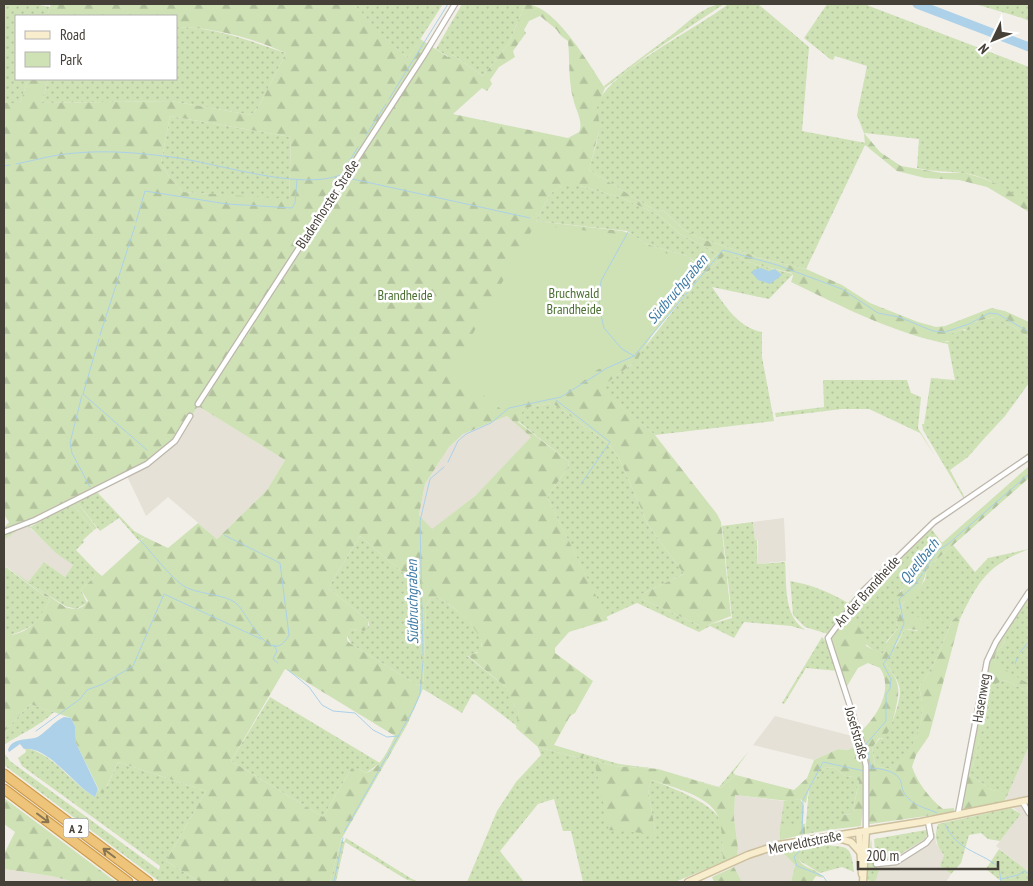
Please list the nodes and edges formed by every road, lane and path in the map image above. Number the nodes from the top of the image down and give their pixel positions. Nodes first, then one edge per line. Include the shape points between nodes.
1 (455, 4) edge
2 (198, 404) dead end
3 (190, 416) dead end
4 (1029, 457) edge
5 (4, 532) edge
6 (1029, 592) edge
7 (828, 638) joint
8 (4, 774) edge
9 (4, 789) edge
10 (1026, 800) edge
11 (1029, 813) edge
12 (958, 814) junction
13 (928, 821) junction
14 (866, 831) junction
15 (859, 832) junction
16 (829, 836) junction
17 (860, 853) junction
18 (876, 864) dead end
19 (128, 882) edge
20 (148, 882) edge
21 (688, 882) edge

1 - 2 street, Bladenhorster Straße
3 - 5 street via 174,441 148,464
4 - 7 street, An der Brandheide via 934,522 863,591
6 - 12 street, Hasenweg via 987,661
7 - 14 street, Josefstraße via 866,766
20 -> 8 highway, A 2
9 -> 19 highway, A 2
10 - 11 street
10 - 12 main road, Merveldtstraße
12 - 13 main road, Merveldtstraße
13 - 14 main road, Merveldtstraße
13 - 18 street via 931,837 926,843 896,862
14 - 15 main road, Merveldtstraße
14 - 17 main road via 863,882
15 - 16 main road, Merveldtstraße
15 - 17 main road
16 - 17 main road via 851,842
16 - 21 main road, Merveldtstraße via 778,845

